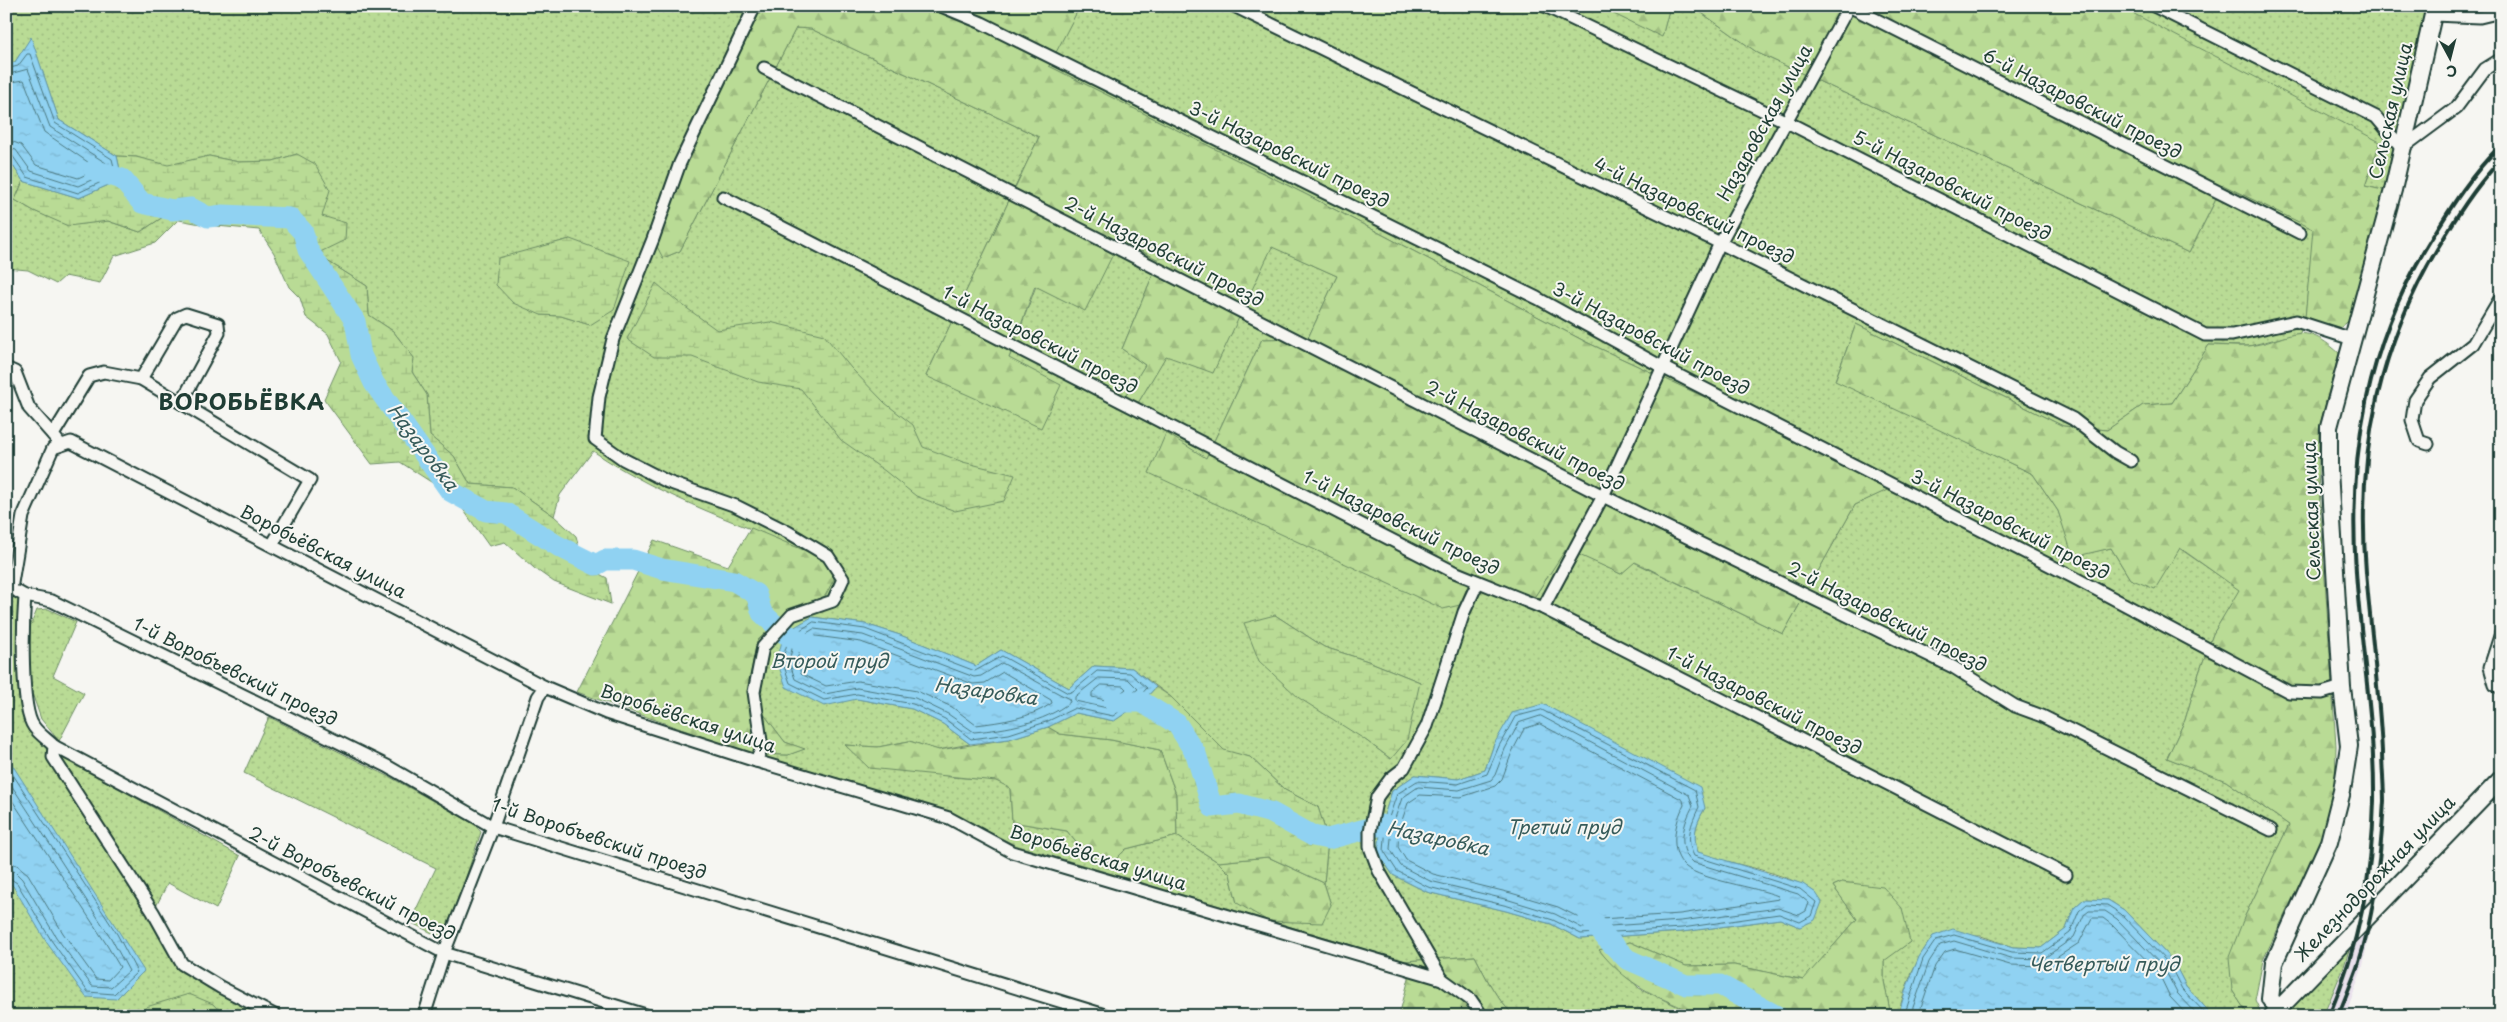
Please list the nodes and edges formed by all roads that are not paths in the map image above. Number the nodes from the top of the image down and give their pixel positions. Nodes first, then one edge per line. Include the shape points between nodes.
1 (755, 6) edge
2 (941, 6) edge
3 (1234, 6) edge
4 (1545, 6) edge
5 (1849, 6) edge
6 (2154, 6) edge
7 (2434, 11) edge
8 (2501, 12) edge
9 (2501, 58) edge
10 (764, 68) dead end
11 (1785, 121) junction
12 (2402, 148) junction
13 (723, 197) dead end
14 (2300, 232) dead end
15 (1720, 243) junction
16 (2501, 297) edge
17 (2352, 339) junction
18 (6, 368) edge
19 (1664, 368) junction
20 (140, 379) junction
21 (181, 403) junction
22 (56, 440) junction
23 (2428, 444) dead end
24 (2131, 461) dead end
25 (1603, 496) junction
26 (272, 545) junction
27 (1478, 582) junction
28 (9, 592) edge
29 (25, 596) junction
30 (1543, 608) junction
31 (2501, 633) edge
32 (545, 687) junction
33 (2342, 687) junction
34 (2501, 688) edge
35 (54, 746) junction
36 (756, 761) junction
37 (2501, 778) edge
38 (493, 827) junction
39 (2271, 830) dead end
40 (2066, 875) dead end
41 (444, 953) junction
42 (1442, 979) junction
43 (2275, 1012) edge
44 (276, 1016) edge
45 (424, 1016) edge
46 (649, 1016) edge
47 (1108, 1016) edge
48 (1482, 1016) edge

1 - 36 street via 680,163 613,339 599,397 595,439 623,459 668,482 736,506 788,532 828,556 843,579 833,601 792,615 763,647 754,692 762,748
2 - 19 street, 3-й Назаровский проезд via 982,23 1537,298
3 - 15 street, 4-й Назаровский проезд
4 - 11 street, 5-й Назаровский проезд
5 - 11 street, Назаровская улица
5 - 14 street, 6-й Назаровский проезд
6 - 12 street via 2376,117
7 - 8 street via 2480,17
7 - 12 street, Сельская улица
9 - 12 street via 2485,69 2456,108
10 - 25 street, 2-й Назаровский проезд
11 - 15 street, Назаровская улица
11 - 17 street, 5-й Назаровский проезд via 2205,335 2232,336 2296,321
12 - 17 street, Сельская улица
13 - 27 street, 1-й Назаровский проезд via 1452,572
15 - 19 street, Назаровская улица
15 - 24 street, 4-й Назаровский проезд via 2073,420
16 - 23 street via 2473,344 2430,378 2415,400 2412,420 2419,441
17 - 33 street, Сельская улица via 2329,427
18 - 22 street via 15,372 29,408
19 - 25 street, Назаровская улица
19 - 33 street, 3-й Назаровский проезд via 2073,577 2289,692 2322,692
20 - 21 street
20 - 21 street via 177,318 186,314 218,324 220,333
20 - 22 street via 104,372 89,376
21 - 26 street via 310,480
22 - 26 street, Воробьёвская улица via 80,445
22 - 28 street via 23,516
25 - 30 street, Назаровская улица
25 - 39 street, 2-й Назаровский проезд via 1953,667 2015,706 2042,716
26 - 32 street, Воробьёвская улица
27 - 30 street, 1-й Назаровский проезд
27 - 42 street via 1464,612 1427,726 1404,768 1391,778 1377,797 1370,831 1370,847 1379,871
28 - 29 street, 1-й Воробъевский проезд
29 - 35 street via 26,696 33,726
29 - 38 street, 1-й Воробъевский проезд via 52,601 369,757
30 - 40 street, 1-й Назаровский проезд
31 - 34 street via 2490,667 2495,685
32 - 36 street, Воробьёвская улица via 606,713
32 - 38 street via 538,697
33 - 43 street, Сельская улица via 2349,746 2342,791 2329,842 2274,963 2270,999
35 - 41 street, 2-й Воробъевский проезд
35 - 44 street via 53,757 153,912 182,964
36 - 42 street, Воробьёвская улица via 949,818 1012,852
37 - 43 street, Железнодорожная улица
38 - 41 street
38 - 47 street, 1-й Воробъевский проезд
41 - 45 street
41 - 46 street, 2-й Воробъевский проезд
42 - 48 street, Воробьёвская улица via 1471,1000

